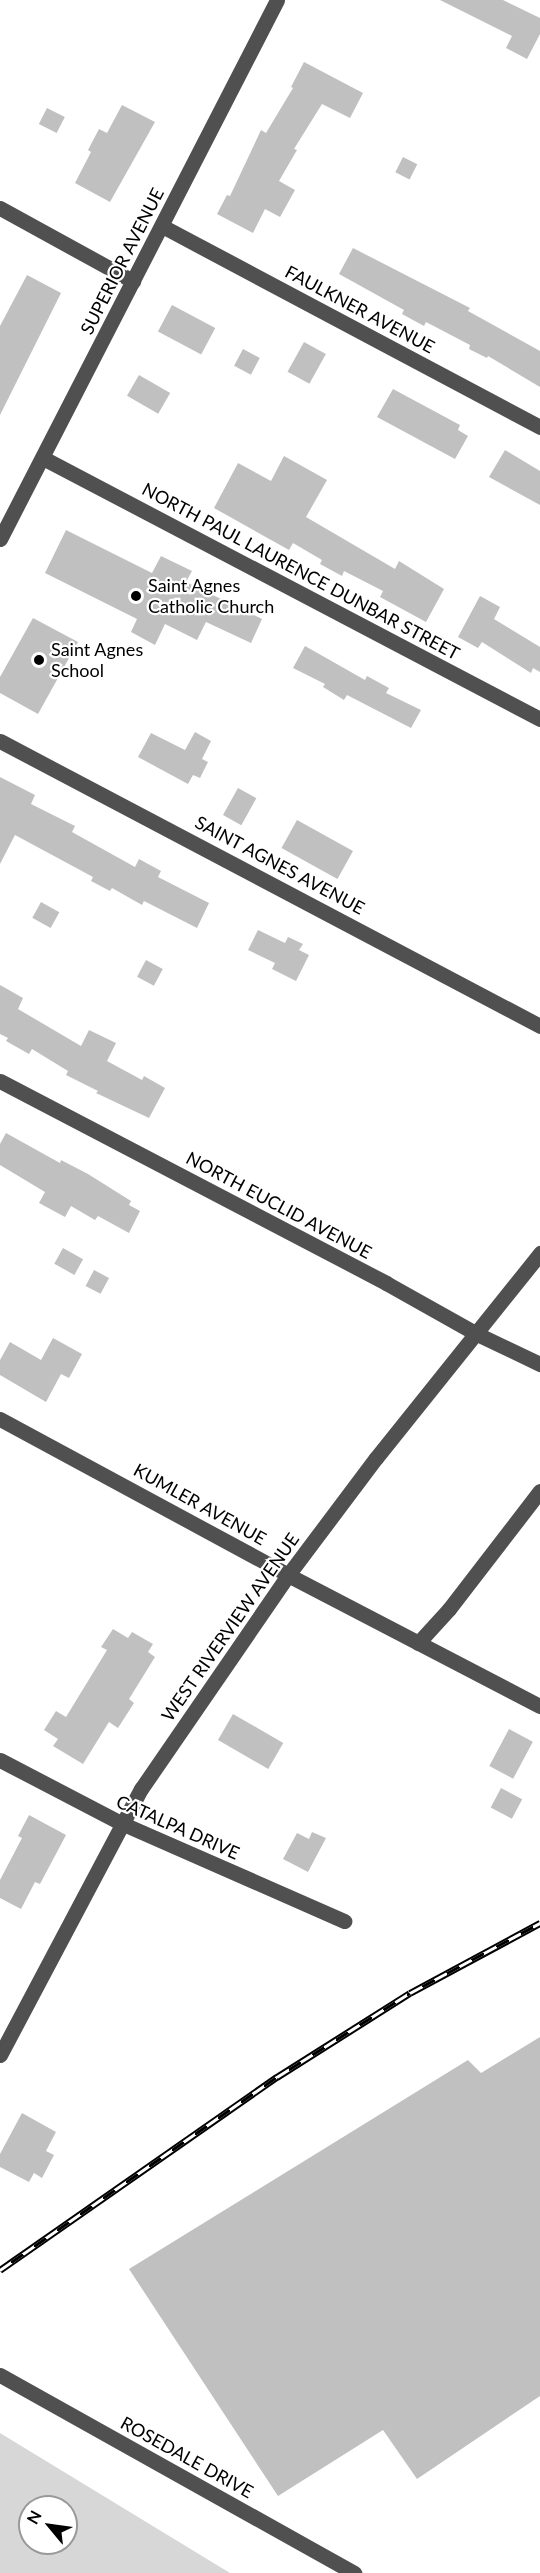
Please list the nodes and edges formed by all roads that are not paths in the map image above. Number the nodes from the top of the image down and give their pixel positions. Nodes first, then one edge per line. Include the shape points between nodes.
1 (277, 0) edge
2 (0, 208) edge
3 (162, 226) junction
4 (133, 281) junction
5 (540, 427) edge
6 (43, 458) junction
7 (0, 539) edge
8 (540, 720) edge
9 (0, 741) edge
10 (540, 1026) edge
11 (0, 1082) edge
12 (540, 1253) edge
13 (477, 1334) junction
14 (540, 1364) edge
15 (0, 1419) edge
16 (540, 1491) edge
17 (288, 1575) junction
18 (418, 1643) junction
19 (540, 1706) edge
20 (0, 1760) edge
21 (121, 1823) junction
22 (344, 1921) dead end
23 (0, 2055) edge
24 (0, 2375) edge
25 (355, 2573) edge

1 - 3 street, SUPERIOR AVENUE
2 - 4 street
3 - 4 street, SUPERIOR AVENUE
3 - 5 street, FAULKNER AVENUE
4 - 6 street, SUPERIOR AVENUE
6 - 7 street, SUPERIOR AVENUE
6 - 8 street, NORTH PAUL LAURENCE DUNBAR STREET
9 - 10 street, SAINT AGNES AVENUE
11 - 13 street, NORTH EUCLID AVENUE
12 - 13 street, WEST RIVERVIEW AVENUE
13 - 14 street, NORTH EUCLID AVENUE
13 - 17 street, WEST RIVERVIEW AVENUE
15 - 17 street, KUMLER AVENUE
16 - 18 street
17 - 18 street, KUMLER AVENUE
17 - 21 street, WEST RIVERVIEW AVENUE
18 - 19 street, KUMLER AVENUE
20 - 21 street, CATALPA DRIVE
21 - 22 street, CATALPA DRIVE
21 - 23 street, WEST RIVERVIEW AVENUE
24 - 25 street, ROSEDALE DRIVE

